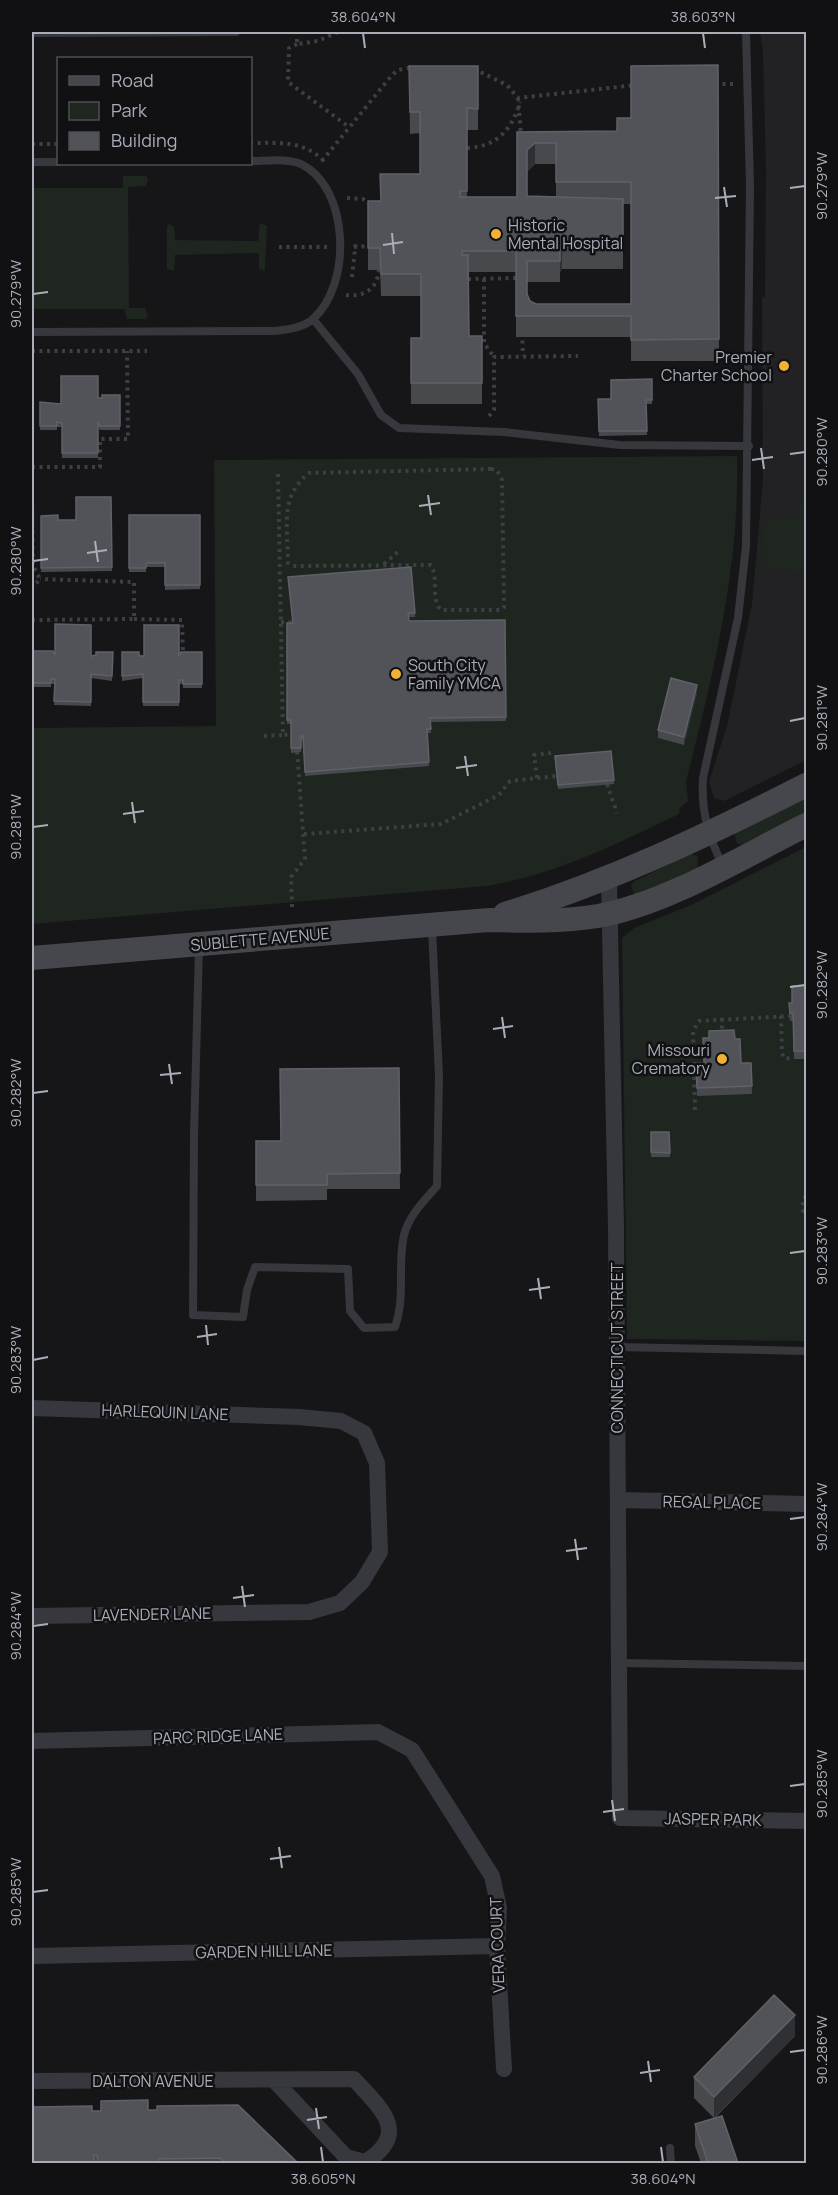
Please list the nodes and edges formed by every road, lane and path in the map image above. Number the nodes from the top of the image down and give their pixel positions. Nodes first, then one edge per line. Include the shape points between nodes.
1 (236, 32) edge
2 (338, 32) edge
3 (746, 32) edge
4 (32, 33) edge
5 (416, 67) edge
6 (467, 67) edge
7 (748, 84) junction
8 (648, 85) edge
9 (703, 85) edge
10 (519, 100) junction
11 (349, 127) junction
12 (521, 142) edge
13 (252, 143) edge
14 (32, 144) edge
15 (57, 144) edge
16 (467, 148) edge
17 (323, 160) junction
18 (252, 161) edge
19 (32, 162) edge
20 (57, 162) edge
21 (327, 165) dead end
22 (311, 172) junction
23 (343, 190) dead end
24 (346, 198) junction
25 (350, 207) dead end
26 (375, 210) edge
27 (356, 234) dead end
28 (279, 247) dead end
29 (321, 247) dead end
30 (379, 270) edge
31 (522, 272) edge
32 (522, 278) junction
33 (468, 279) edge
34 (484, 279) junction
35 (522, 289) edge
36 (346, 295) junction
37 (341, 305) dead end
38 (313, 319) junction
39 (533, 331) edge
40 (32, 332) edge
41 (476, 343) edge
42 (484, 343) junction
43 (32, 351) edge
44 (127, 351) junction
45 (147, 351) dead end
46 (523, 356) junction
47 (578, 356) dead end
48 (494, 357) junction
49 (478, 417) dead end
50 (748, 446) junction
51 (32, 467) edge
52 (278, 474) dead end
53 (32, 501) edge
54 (401, 549) dead end
55 (279, 562) junction
56 (288, 562) junction
57 (383, 564) junction
58 (407, 564) junction
59 (408, 572) edge
60 (40, 579) junction
61 (34, 585) dead end
62 (134, 619) junction
63 (32, 620) edge
64 (280, 622) junction
65 (293, 622) edge
66 (183, 654) edge
67 (296, 734) junction
68 (302, 734) edge
69 (283, 735) junction
70 (264, 736) dead end
71 (551, 753) dead end
72 (557, 776) edge
73 (537, 778) junction
74 (607, 784) edge
75 (807, 785) edge
76 (617, 813) dead end
77 (807, 825) edge
78 (304, 834) junction
79 (708, 835) junction
80 (723, 866) junction
81 (609, 879) junction
82 (292, 907) dead end
83 (609, 913) junction
84 (489, 920) junction
85 (432, 924) junction
86 (199, 944) junction
87 (32, 958) edge
88 (781, 1016) junction
89 (790, 1016) edge
90 (722, 1018) junction
91 (722, 1038) edge
92 (794, 1059) edge
93 (806, 1100) edge
94 (807, 1109) edge
95 (695, 1110) dead end
96 (807, 1197) edge
97 (807, 1210) edge
98 (617, 1347) junction
99 (807, 1351) edge
100 (32, 1408) edge
101 (618, 1500) junction
102 (807, 1504) edge
103 (309, 1612) joint
104 (32, 1616) edge
105 (619, 1663) junction
106 (807, 1666) edge
107 (32, 1741) edge
108 (401, 1744) joint
109 (620, 1818) joint
110 (807, 1821) edge
111 (496, 1946) junction
112 (32, 1956) edge
113 (504, 2069) dead end
114 (274, 2080) junction
115 (32, 2081) edge
116 (670, 2148) dead end
117 (671, 2163) edge

1 - 4 lane
2 - 11 path via 318,41 297,42 289,48 288,82
3 - 7 lane
5 - 11 path via 392,75
6 - 10 path via 507,85
7 - 9 path
7 - 50 lane
8 - 10 path
10 - 12 path
10 - 16 path via 511,122 493,143
11 - 17 path
13 - 17 path via 296,144
14 - 15 path
17 - 21 path
17 - 22 path
18 - 22 lane via 285,161 300,164
19 - 20 lane
22 - 38 lane via 327,190 335,207 340,247 339,269 331,291
23 - 24 path
24 - 25 path
24 - 26 path via 363,199
27 - 36 path via 354,269
28 - 29 path
30 - 36 path via 373,288 360,295
31 - 32 path
32 - 34 path
32 - 35 path
33 - 34 path
34 - 42 path
36 - 37 path
38 - 40 lane via 288,330 274,331
38 - 50 lane via 358,374 381,415 399,428 504,432 611,445
39 - 46 path via 522,331
41 - 42 path
42 - 48 path
43 - 44 path
44 - 45 path
44 - 51 path via 128,439 100,439 100,467
46 - 47 path
46 - 48 path
48 - 49 path via 494,410 488,417
50 - 79 lane via 746,546 738,618 703,778
52 - 55 path
53 - 60 path via 33,566
54 - 57 path
55 - 56 path
55 - 64 path
56 - 57 path via 293,566
56 - 58 path via 288,498 309,473 497,470 502,480 504,608 441,610 436,604 431,565
57 - 58 path
58 - 59 path
60 - 61 path
60 - 62 path via 134,582
62 - 63 path
62 - 66 path via 182,620
64 - 65 path
64 - 69 path
67 - 68 path
67 - 69 path
67 - 78 path
69 - 70 path
71 - 73 path via 534,755
72 - 73 path
73 - 78 path via 510,781 499,795 441,824
74 - 76 path
75 - 79 street, SUBLETTE AVENUE
77 - 80 street, SUBLETTE AVENUE
78 - 82 path via 305,859 290,882
79 - 80 lane
79 - 81 street, SUBLETTE AVENUE
80 - 83 street, SUBLETTE AVENUE via 672,891
81 - 83 street, CONNECTICUT STREET
81 - 84 street, SUBLETTE AVENUE
83 - 84 street, SUBLETTE AVENUE via 548,921
83 - 98 street, CONNECTICUT STREET
84 - 85 street, SUBLETTE AVENUE
85 - 86 street, SUBLETTE AVENUE
85 - 86 lane via 439,1076 437,1186 415,1210 404,1236 401,1309 395,1327 364,1328 350,1311 348,1269 255,1267 243,1317 193,1315
86 - 87 street, SUBLETTE AVENUE
88 - 89 path
88 - 90 path
88 - 92 path via 782,1053 784,1058
90 - 91 path
90 - 95 path via 699,1021 693,1031
93 - 94 path
96 - 97 path via 803,1198 803,1211
98 - 99 lane
98 - 101 street, CONNECTICUT STREET
100 - 103 street, HARLEQUIN LANE via 299,1417 341,1421 364,1433 377,1463 380,1551 362,1582 340,1603
101 - 102 street, REGAL PLACE
101 - 105 street, CONNECTICUT STREET
103 - 104 street, LAVENDER LANE
105 - 106 lane
105 - 109 street, CONNECTICUT STREET
107 - 108 street, PARC RIDGE LANE via 378,1732
108 - 111 street, VERA COURT via 414,1753 492,1876 499,1908
109 - 110 street, JASPER PARK
111 - 112 street, GARDEN HILL LANE
111 - 113 street, VERA COURT
114 - 114 street, DALTON AVENUE via 354,2079 386,2114 389,2135 381,2152 365,2162 346,2157
114 - 115 street, DALTON AVENUE
116 - 117 lane

